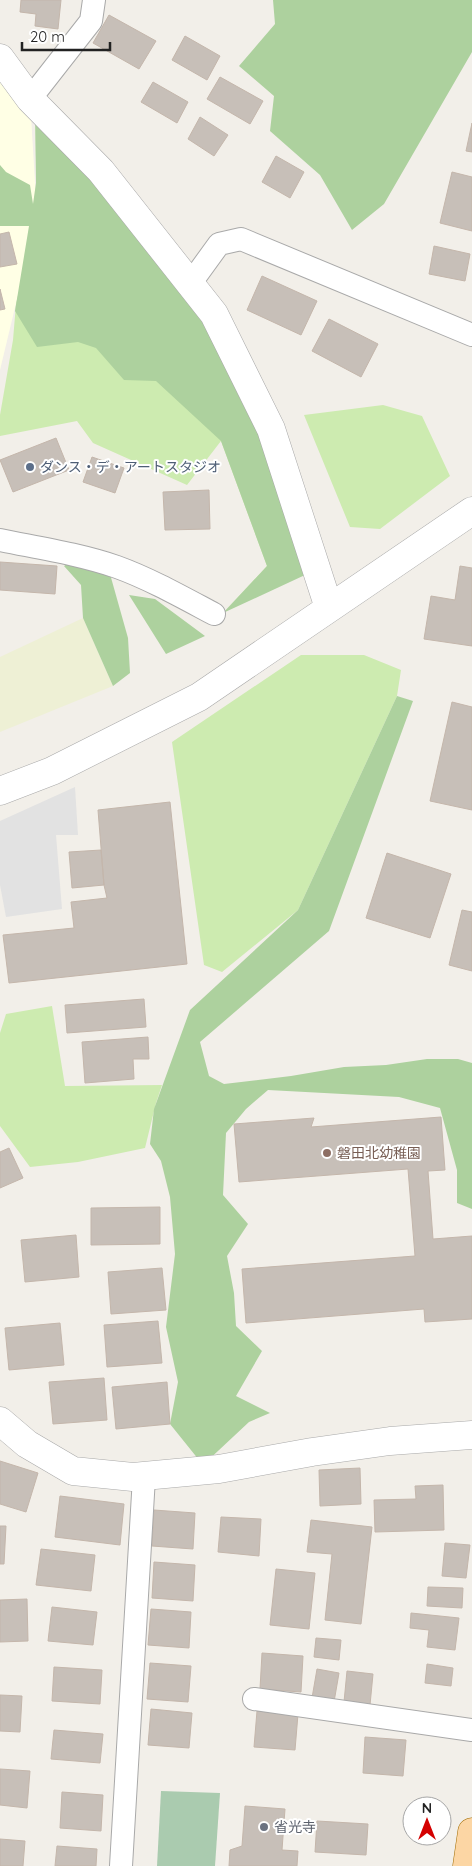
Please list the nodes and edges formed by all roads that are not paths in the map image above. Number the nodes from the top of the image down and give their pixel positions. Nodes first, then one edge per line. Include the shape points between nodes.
1 (94, 0) edge
2 (0, 58) edge
3 (30, 100) junction
4 (190, 284) junction
5 (472, 335) edge
6 (472, 511) edge
7 (0, 540) edge
8 (328, 608) junction
9 (214, 614) dead end
10 (0, 791) edge
11 (0, 1421) edge
12 (472, 1435) edge
13 (144, 1476) junction
14 (254, 1699) dead end
15 (472, 1730) edge
16 (472, 1832) edge
17 (121, 1866) edge
18 (467, 1866) edge

1 - 3 street via 91,21
2 - 3 street
3 - 4 street via 101,171
4 - 5 street via 219,244 241,239
4 - 8 street via 214,314 271,429
6 - 8 street
7 - 9 street via 116,567 170,590
8 - 10 street via 199,697 52,771
11 - 13 street via 27,1444 74,1471 133,1478
12 - 13 street via 390,1441 219,1469
13 - 17 street
14 - 15 street
16 - 18 main road

